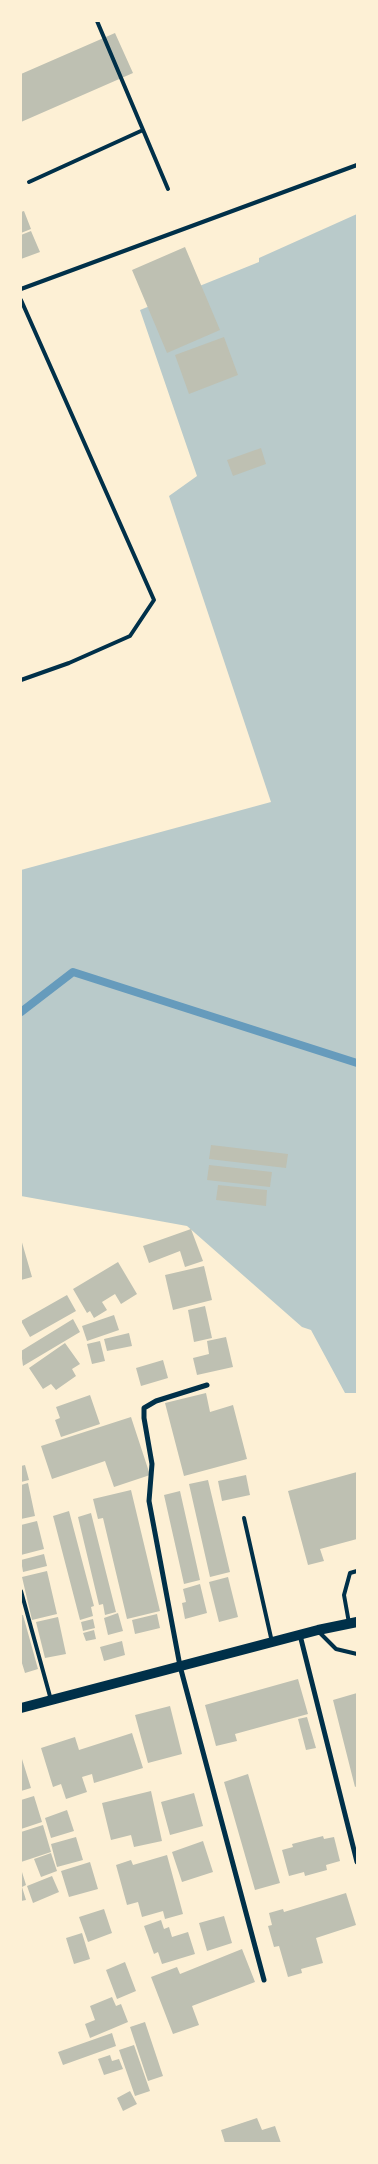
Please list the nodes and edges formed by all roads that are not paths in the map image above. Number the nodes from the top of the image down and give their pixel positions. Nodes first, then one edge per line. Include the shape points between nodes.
1 (97, 21) edge
2 (143, 130) junction
3 (357, 165) edge
4 (29, 182) dead end
5 (168, 189) dead end
6 (21, 289) edge
7 (21, 300) edge
8 (21, 680) edge
9 (207, 1385) dead end
10 (244, 1518) dead end
11 (357, 1571) edge
12 (21, 1591) edge
13 (353, 1623) edge
14 (318, 1630) junction
15 (300, 1635) junction
16 (272, 1642) junction
17 (357, 1654) edge
18 (180, 1666) junction
19 (50, 1700) junction
20 (21, 1708) edge
21 (357, 1862) edge
22 (264, 1980) dead end

1 - 2 lane
2 - 4 lane
2 - 5 lane
3 - 6 lane
7 - 8 lane via 154,600 130,636
9 - 18 street via 144,1408 152,1464 149,1501
10 - 16 lane
11 - 13 lane via 350,1573 344,1595
12 - 19 lane
13 - 14 main road
14 - 15 main road
14 - 17 lane via 336,1649
15 - 16 main road
15 - 21 street
16 - 18 main road
18 - 19 main road
18 - 22 street
19 - 20 main road

